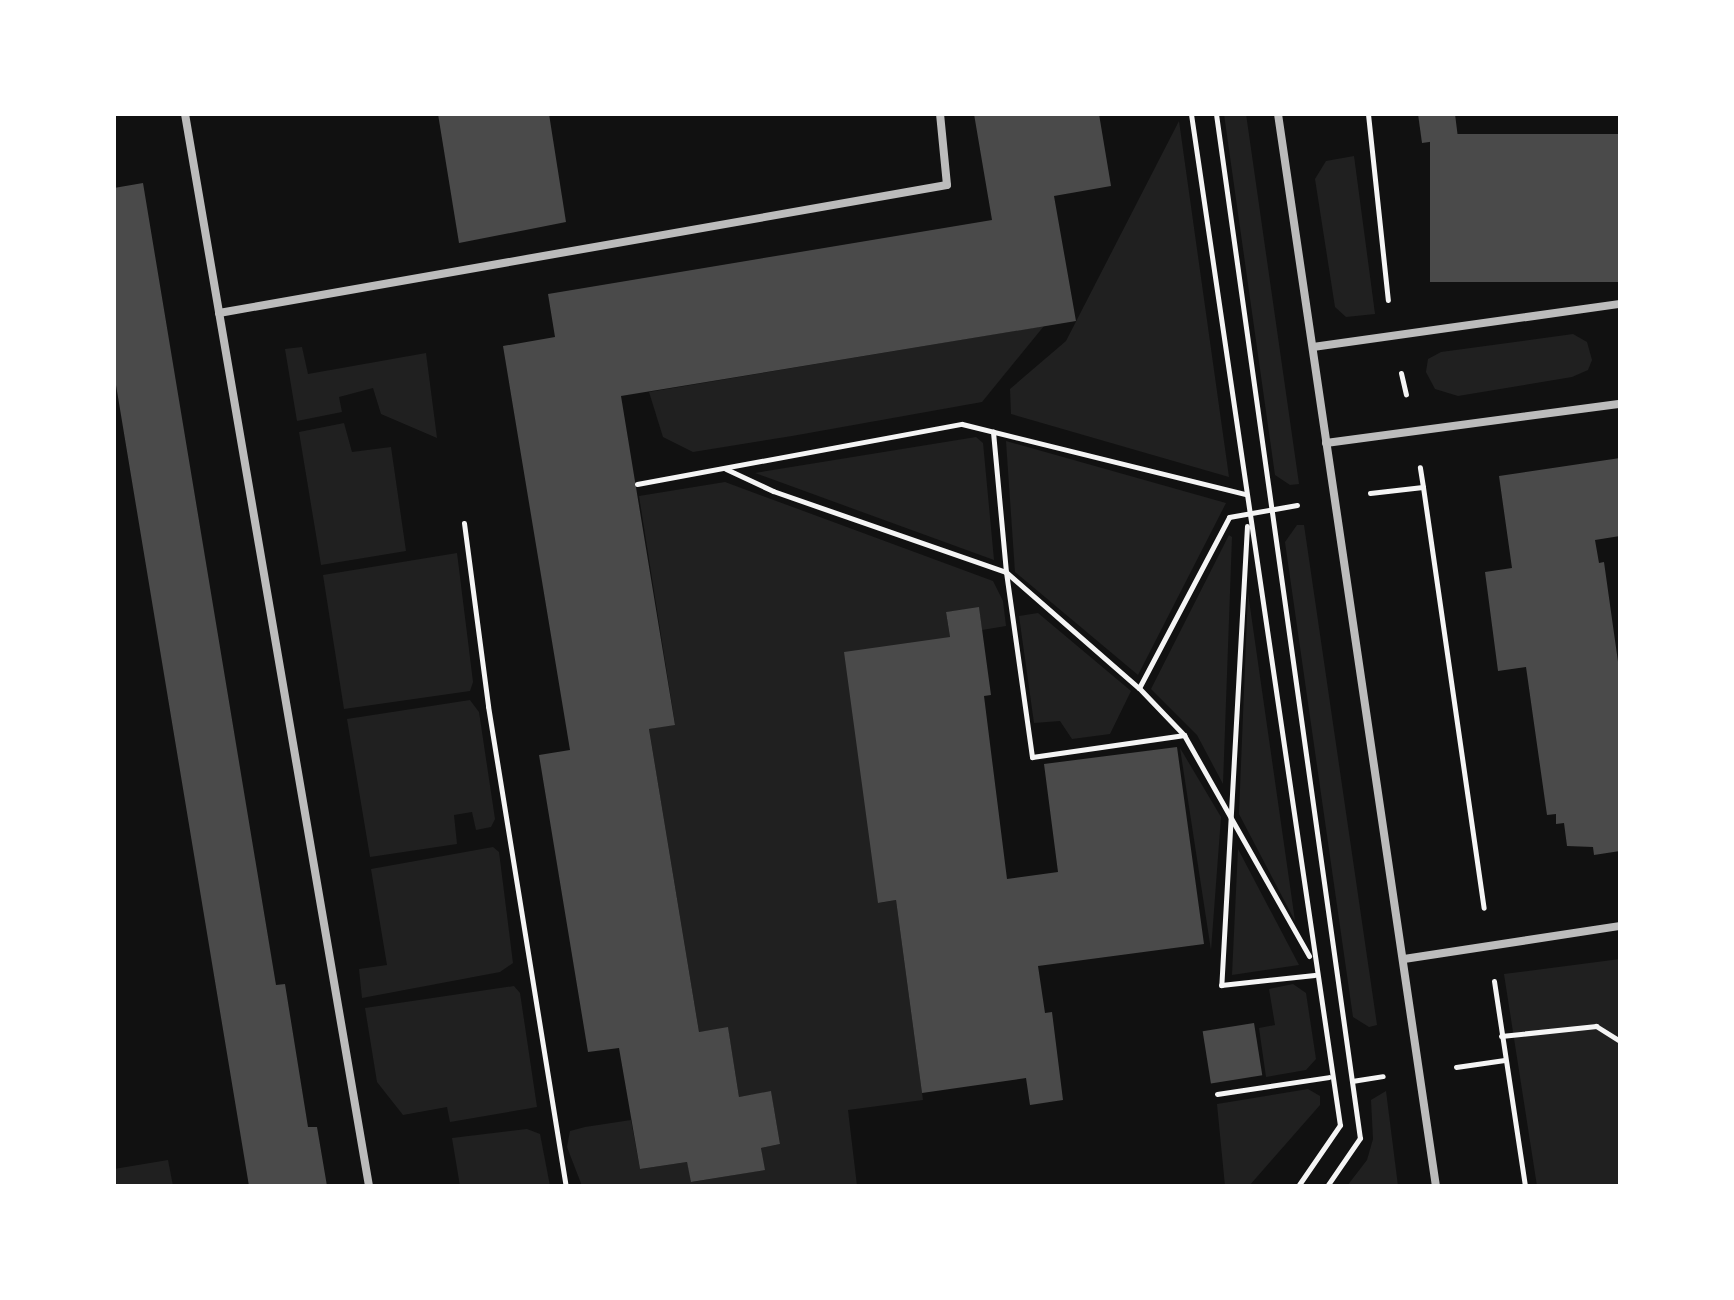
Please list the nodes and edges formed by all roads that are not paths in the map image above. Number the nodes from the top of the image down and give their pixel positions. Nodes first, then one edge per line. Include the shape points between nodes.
1 (185, 114) edge
2 (940, 114) edge
3 (1278, 114) edge
4 (1620, 304) edge
5 (219, 313) junction
6 (1313, 347) junction
7 (1620, 404) edge
8 (1326, 443) junction
9 (1620, 926) edge
10 (1404, 959) junction
11 (369, 1186) edge
12 (1436, 1186) edge

1 - 5 street
2 - 5 street via 947,185
3 - 6 street
4 - 6 street
5 - 11 street
6 - 8 street
7 - 8 street
8 - 10 street
9 - 10 street
10 - 12 street

